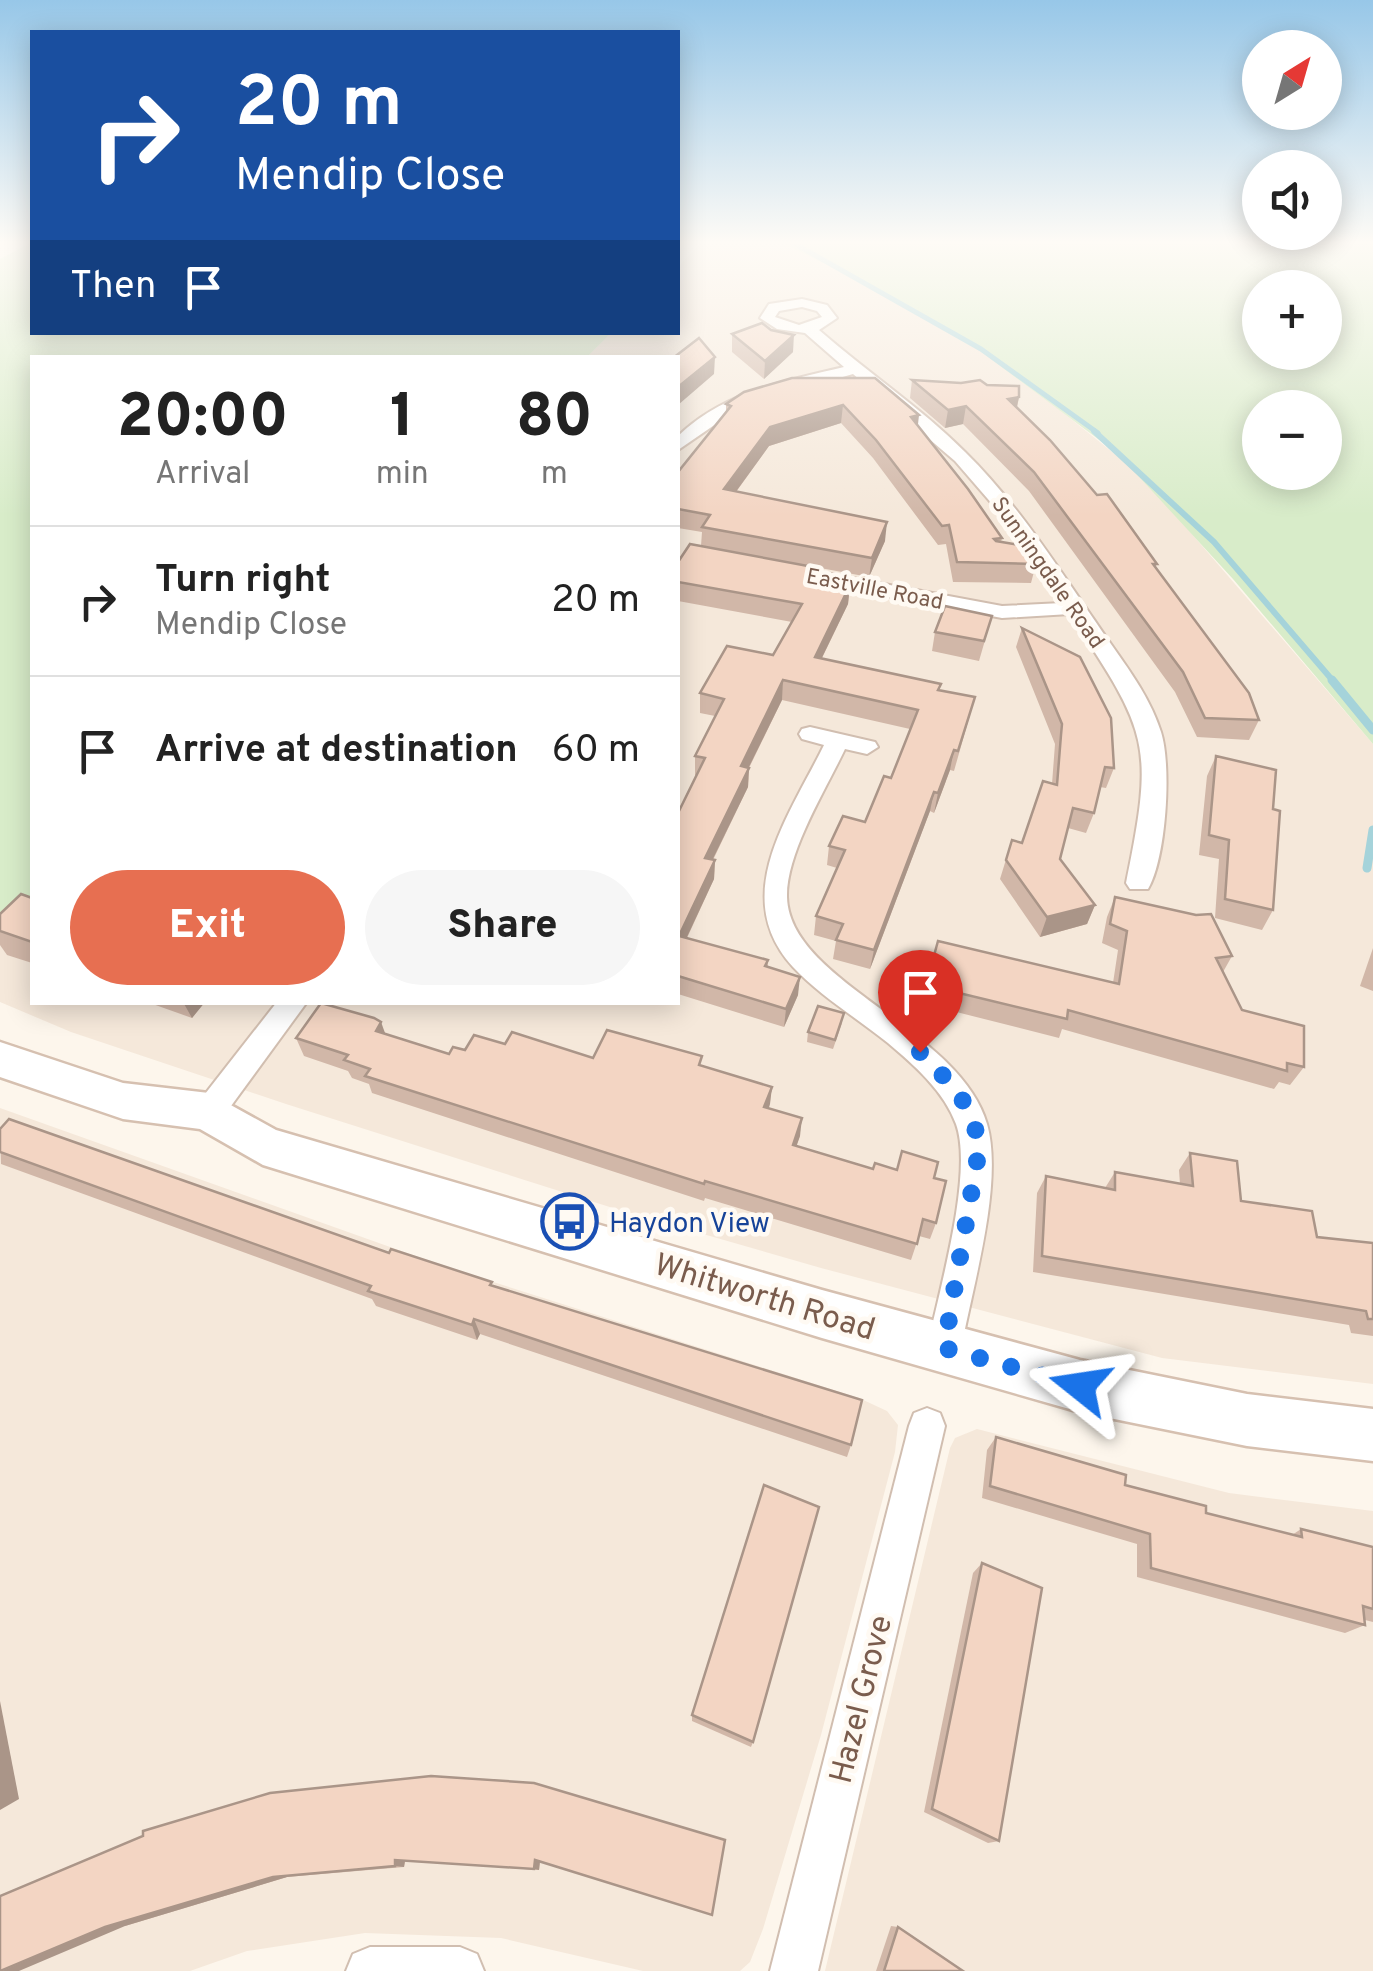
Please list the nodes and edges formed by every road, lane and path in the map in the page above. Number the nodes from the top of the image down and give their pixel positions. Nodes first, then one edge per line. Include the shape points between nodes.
1 (812, 332) edge
2 (853, 369) junction
3 (680, 443) edge
4 (754, 565) edge
5 (1073, 608) junction
6 (866, 747) dead end
7 (1139, 883) dead end
8 (291, 1005) edge
9 (0, 1059) edge
10 (209, 1112) junction
11 (944, 1348) junction
12 (928, 1426) dead end
13 (1373, 1435) edge
14 (370, 1971) edge
15 (460, 1971) edge
16 (794, 1971) edge

1 - 2 street, Sunningdale Road
2 - 3 street via 725,406
2 - 5 street, Sunningdale Road via 906,407 991,489
4 - 5 street, Eastville Road via 1002,612
5 - 7 street, Sunningdale Road via 1126,680 1152,732 1157,780
6 - 11 street via 824,737 780,872 775,919 801,956 920,1052 969,1110 980,1144 978,1171
8 - 10 street
9 - 10 main road, Whitworth Road via 123,1100
10 - 11 main road, Whitworth Road via 263,1146
11 - 13 main road, Whitworth Road via 1161,1404
12 - 16 street, Hazel Grove
14 - 15 street

